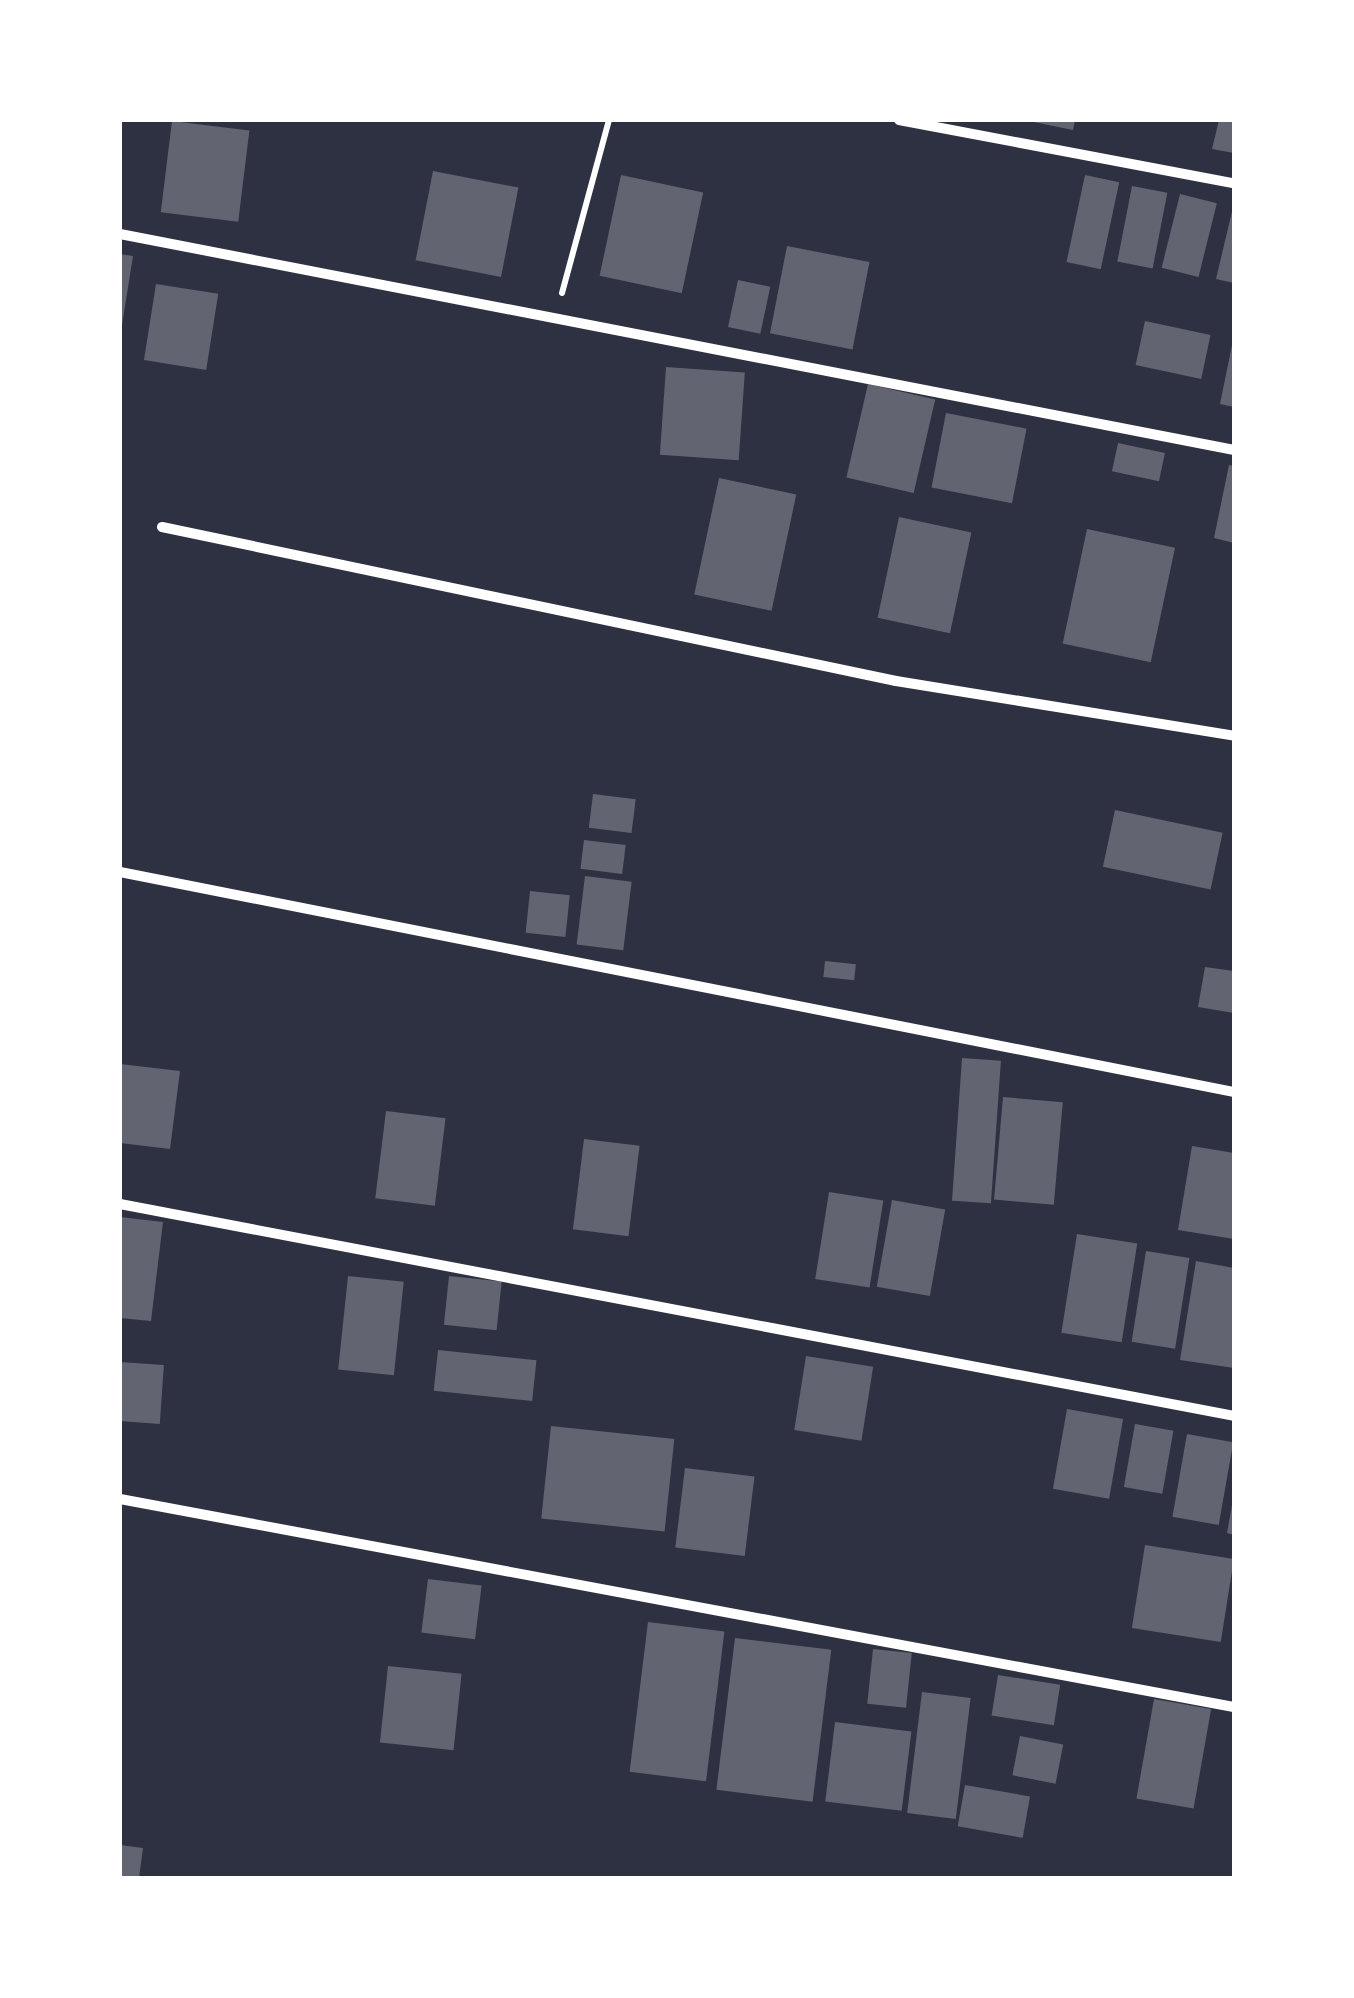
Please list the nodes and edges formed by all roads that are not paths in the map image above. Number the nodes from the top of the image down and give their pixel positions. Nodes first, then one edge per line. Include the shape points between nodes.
1 (898, 120) edge
2 (1234, 183) edge
3 (120, 234) edge
4 (1234, 450) edge
5 (162, 527) dead end
6 (1234, 736) edge
7 (120, 872) edge
8 (1234, 1092) edge
9 (120, 1204) edge
10 (1234, 1416) edge
11 (120, 1499) edge
12 (1234, 1706) edge

1 - 2 street
3 - 4 street
5 - 6 street via 896,682
7 - 8 street
9 - 10 street
11 - 12 street

